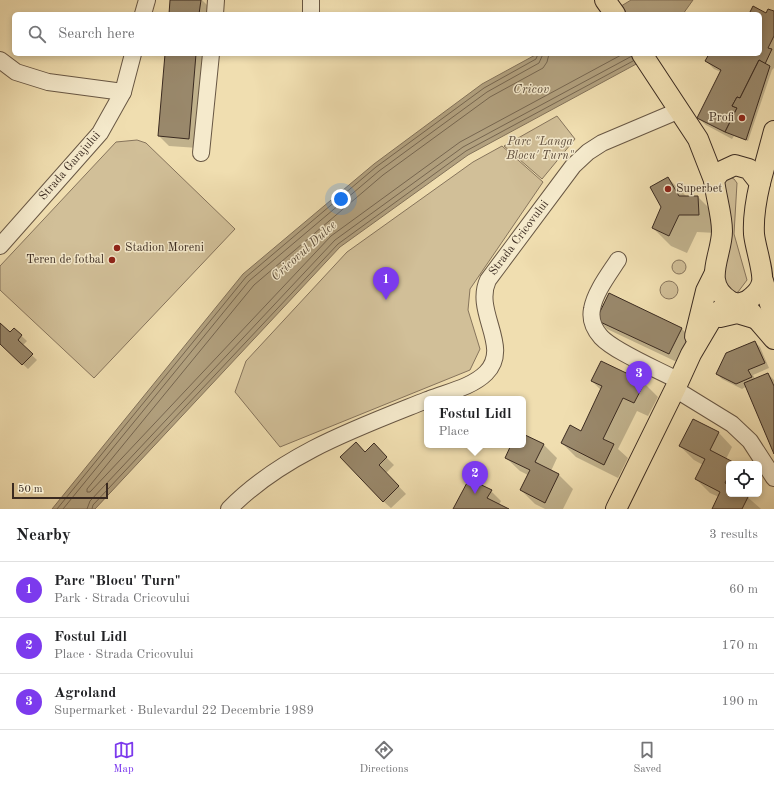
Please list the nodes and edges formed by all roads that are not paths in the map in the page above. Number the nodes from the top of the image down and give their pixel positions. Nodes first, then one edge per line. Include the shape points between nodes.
1 (147, 0) edge
2 (216, 0) edge
3 (311, 0) edge
4 (605, 0) edge
5 (144, 12) edge
6 (215, 12) edge
7 (311, 12) edge
8 (613, 12) edge
9 (132, 56) edge
10 (211, 56) edge
11 (643, 56) edge
12 (0, 60) edge
13 (123, 92) junction
14 (680, 110) junction
15 (698, 139) junction
16 (769, 139) edge
17 (201, 154) dead end
18 (734, 162) junction
19 (714, 180) junction
20 (760, 183) junction
21 (0, 246) edge
22 (618, 260) dead end
23 (714, 275) junction
24 (763, 281) junction
25 (737, 302) junction
26 (766, 318) edge
27 (709, 322) junction
28 (774, 339) edge
29 (691, 354) junction
30 (677, 385) junction
31 (438, 396) edge
32 (424, 401) edge
33 (774, 478) edge
34 (229, 509) edge
35 (616, 509) edge

1 - 5 street
2 - 6 street
3 - 7 street
4 - 8 main road
9 - 13 street, Strada Garajului
10 - 17 street
11 - 14 main road
12 - 13 street via 16,72 48,82
13 - 21 street, Strada Garajului via 100,133
14 - 15 main road
14 - 31 street, Strada Cricovului via 602,143 573,166 485,286 485,310 496,350 494,362 486,373 475,381
15 - 18 main road
15 - 19 main road
16 - 18 main road
16 - 20 main road
18 - 19 main road
18 - 20 main road via 756,175
19 - 23 main road via 722,230
20 - 24 main road via 754,234
22 - 30 street via 592,308 591,320 595,329 609,344
23 - 25 main road via 723,296
23 - 29 main road via 701,307
24 - 25 main road via 760,290 751,298
24 - 26 main road
25 - 26 main road
25 - 27 main road via 721,309
26 - 27 main road via 731,314
26 - 28 main road
27 - 29 main road
29 - 30 main road
30 - 33 street via 750,440
30 - 35 main road
32 - 34 street via 354,430 280,467

